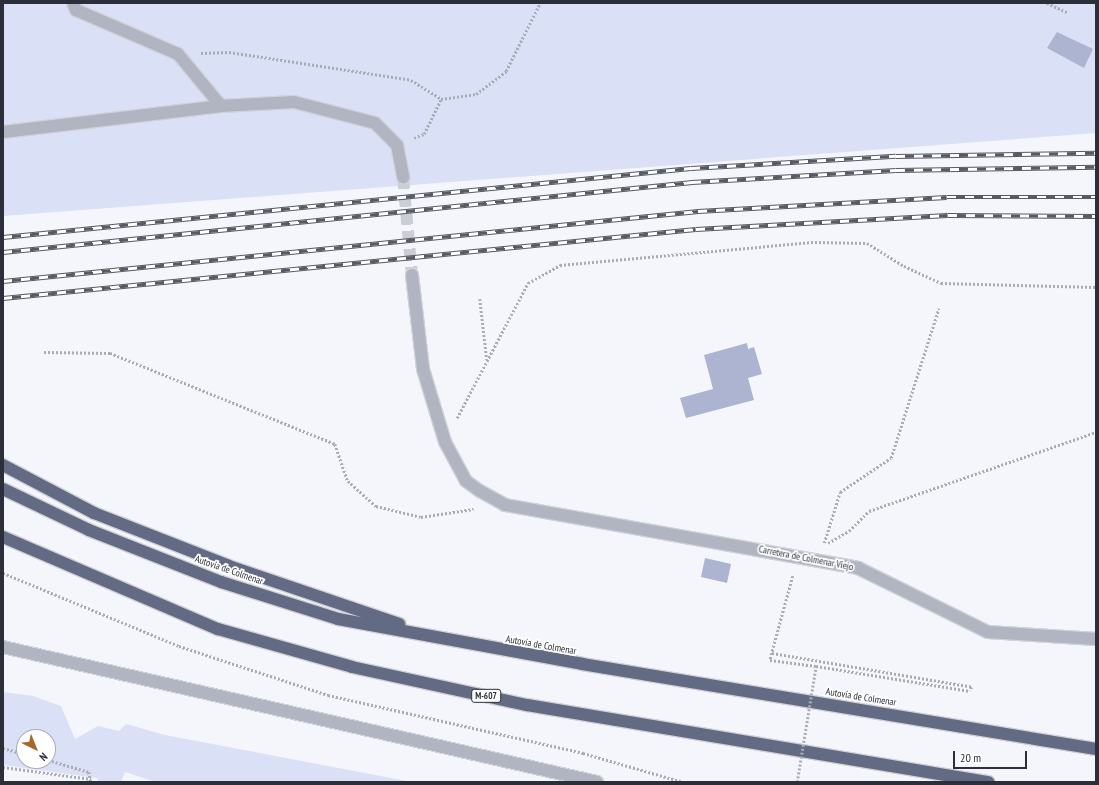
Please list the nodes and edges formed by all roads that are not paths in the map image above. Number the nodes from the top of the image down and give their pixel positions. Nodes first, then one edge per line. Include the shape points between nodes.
1 (73, 3) edge
2 (221, 106) junction
3 (3, 132) edge
4 (403, 177) tunnel mouth
5 (412, 275) tunnel mouth
6 (3, 464) edge
7 (3, 489) edge
8 (3, 537) edge
9 (440, 638) junction
10 (1096, 639) edge
11 (3, 647) edge
12 (1096, 749) edge
13 (597, 782) edge
14 (989, 782) edge

1 - 2 street via 76,10 174,53
2 - 3 street
2 - 4 street via 294,102 375,123 397,145
5 - 10 street, Carretera de Colmenar Viejo via 423,369 445,442 466,481 505,505 858,568 988,632
6 - 9 highway via 94,513 229,566
7 - 9 highway, Autovía de Colmenar via 88,530 221,582 338,619
8 - 14 highway, M-607 via 218,629 352,667 527,705
9 - 12 highway, Autovía de Colmenar
11 - 13 street

